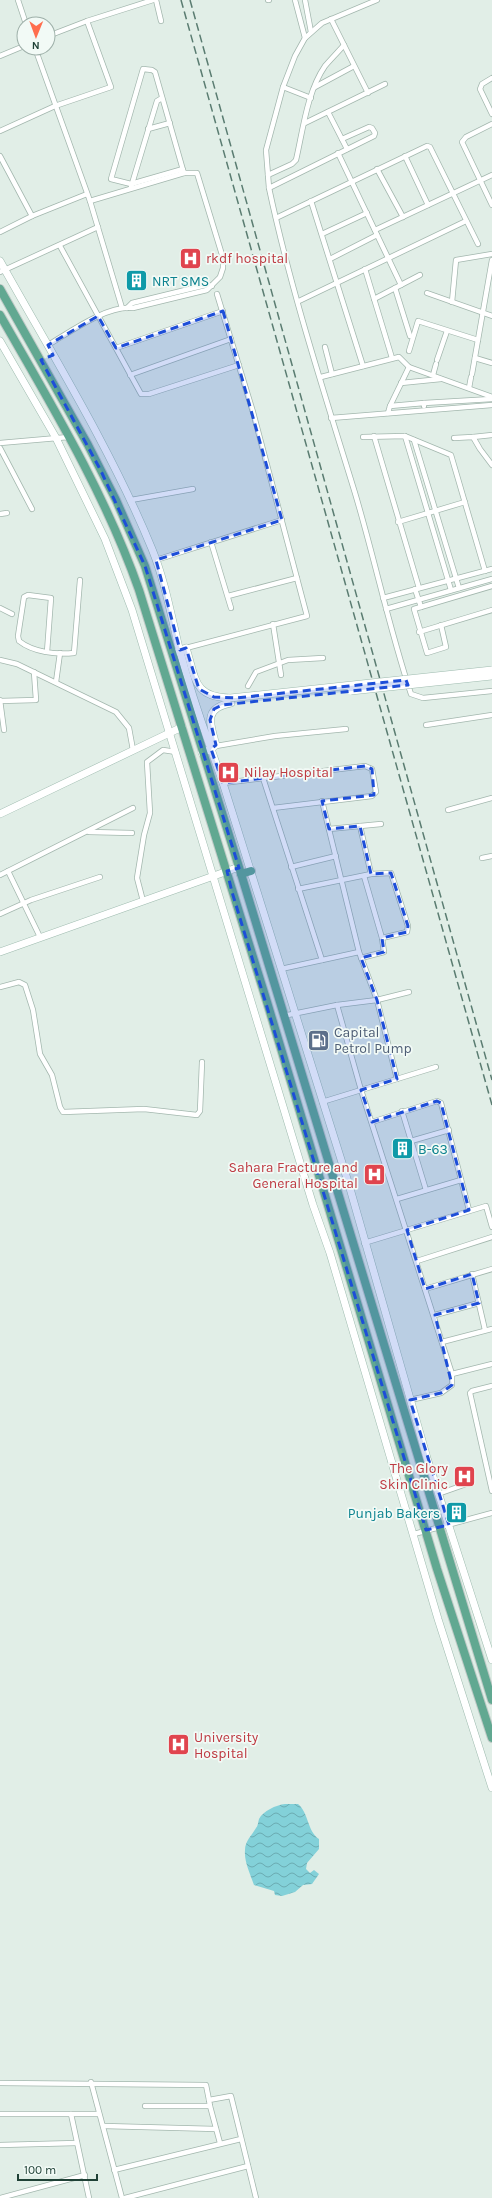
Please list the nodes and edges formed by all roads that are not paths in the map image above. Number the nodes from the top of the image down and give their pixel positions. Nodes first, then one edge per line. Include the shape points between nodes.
1 (18, 0) edge
2 (154, 0) edge
3 (295, 0) edge
4 (304, 0) edge
5 (377, 0) edge
6 (23, 16) edge
7 (331, 19) junction
8 (87, 21) junction
9 (162, 21) dead end
10 (311, 32) junction
11 (56, 33) edge
12 (305, 38) junction
13 (344, 45) junction
14 (16, 49) edge
15 (0, 56) edge
16 (38, 56) edge
17 (354, 66) junction
18 (492, 78) edge
19 (385, 84) dead end
20 (283, 87) junction
21 (316, 87) junction
22 (368, 93) junction
23 (162, 98) junction
24 (311, 98) junction
25 (55, 106) junction
26 (328, 112) junction
27 (492, 114) edge
28 (170, 123) junction
29 (305, 123) junction
30 (492, 124) edge
31 (148, 129) junction
32 (0, 131) edge
33 (342, 139) junction
34 (347, 149) junction
35 (338, 154) junction
36 (0, 156) edge
37 (405, 156) junction
38 (378, 169) junction
39 (183, 171) junction
40 (268, 175) junction
41 (492, 175) edge
42 (479, 181) junction
43 (352, 182) junction
44 (131, 186) junction
45 (269, 188) junction
46 (453, 193) junction
47 (87, 194) junction
48 (90, 201) junction
49 (311, 201) junction
50 (428, 205) junction
51 (492, 205) edge
52 (367, 213) junction
53 (32, 216) junction
54 (403, 217) junction
55 (276, 218) junction
56 (466, 221) junction
57 (98, 227) junction
58 (375, 230) junction
59 (0, 232) edge
60 (322, 234) junction
61 (377, 235) junction
62 (478, 244) dead end
63 (60, 246) junction
64 (492, 254) edge
65 (388, 258) junction
66 (330, 259) junction
67 (492, 260) edge
68 (0, 261) edge
69 (365, 269) junction
70 (2, 271) edge
71 (420, 276) dead end
72 (337, 282) junction
73 (401, 285) junction
74 (490, 286) edge
75 (395, 288) junction
76 (0, 290) edge
77 (427, 293) dead end
78 (217, 294) dead end
79 (374, 299) junction
80 (298, 301) junction
81 (452, 302) junction
82 (124, 308) junction
83 (223, 311) junction
84 (483, 313) junction
85 (0, 315) edge
86 (98, 316) junction
87 (492, 316) edge
88 (447, 331) junction
89 (410, 336) dead end
90 (231, 339) junction
91 (478, 340) junction
92 (0, 341) edge
93 (48, 345) junction
94 (325, 347) dead end
95 (116, 348) junction
96 (409, 350) dead end
97 (53, 355) junction
98 (392, 358) junction
99 (475, 358) junction
100 (40, 360) junction
101 (492, 364) edge
102 (239, 365) junction
103 (363, 366) junction
104 (409, 367) junction
105 (332, 374) junction
106 (130, 375) junction
107 (433, 375) junction
108 (321, 377) junction
109 (443, 379) junction
110 (401, 383) junction
111 (469, 388) junction
112 (492, 398) edge
113 (424, 403) junction
114 (492, 405) edge
115 (390, 406) junction
116 (425, 410) junction
117 (388, 413) junction
118 (331, 418) junction
119 (492, 435) edge
120 (374, 436) junction
121 (405, 436) junction
122 (69, 437) junction
123 (363, 437) dead end
124 (473, 437) junction
125 (56, 438) junction
126 (454, 438) dead end
127 (414, 440) junction
128 (0, 443) edge
129 (0, 448) edge
130 (492, 465) edge
131 (193, 489) dead end
132 (131, 500) junction
133 (465, 502) junction
134 (32, 509) dead end
135 (435, 511) junction
136 (7, 513) dead end
137 (427, 513) junction
138 (0, 514) edge
139 (282, 520) junction
140 (398, 522) junction
141 (212, 542) junction
142 (156, 560) junction
143 (492, 569) edge
144 (485, 571) junction
145 (297, 578) junction
146 (456, 579) junction
147 (492, 579) edge
148 (80, 580) dead end
149 (448, 581) junction
150 (492, 586) edge
151 (459, 588) junction
152 (417, 589) junction
153 (451, 590) junction
154 (228, 596) junction
155 (383, 598) junction
156 (419, 600) junction
157 (421, 607) junction
158 (0, 608) edge
159 (231, 608) dead end
160 (386, 609) junction
161 (492, 610) edge
162 (12, 614) dead end
163 (272, 624) junction
164 (441, 625) junction
165 (419, 632) junction
166 (183, 649) junction
167 (47, 652) junction
168 (60, 653) junction
169 (171, 655) junction
170 (323, 658) dead end
171 (0, 660) edge
172 (279, 664) junction
173 (492, 670) edge
174 (34, 672) junction
175 (281, 675) dead end
176 (492, 676) edge
177 (56, 682) junction
178 (248, 686) dead end
179 (492, 691) edge
180 (0, 701) edge
181 (231, 701) junction
182 (492, 715) edge
183 (426, 725) dead end
184 (182, 727) junction
185 (346, 729) dead end
186 (4, 730) dead end
187 (170, 734) junction
188 (174, 748) junction
189 (213, 748) junction
190 (133, 750) junction
191 (202, 753) junction
192 (263, 778) junction
193 (223, 783) junction
194 (492, 798) edge
195 (322, 801) junction
196 (134, 808) dead end
197 (273, 808) junction
198 (448, 810) dead end
199 (0, 814) edge
200 (381, 824) dead end
201 (360, 826) junction
202 (329, 829) junction
203 (88, 832) junction
204 (132, 833) dead end
205 (336, 856) junction
206 (492, 856) edge
207 (482, 858) dead end
208 (291, 867) junction
209 (8, 871) junction
210 (226, 871) junction
211 (240, 871) junction
212 (251, 871) junction
213 (371, 874) junction
214 (0, 875) edge
215 (364, 876) junction
216 (100, 877) dead end
217 (214, 877) junction
218 (341, 879) junction
219 (298, 889) junction
220 (143, 901) junction
221 (24, 903) junction
222 (0, 914) edge
223 (40, 937) junction
224 (382, 938) junction
225 (0, 952) edge
226 (359, 952) junction
227 (361, 958) junction
228 (322, 960) junction
229 (281, 969) junction
230 (0, 987) edge
231 (409, 992) dead end
232 (377, 1000) junction
233 (337, 1005) junction
234 (294, 1014) junction
235 (283, 1016) junction
236 (202, 1062) dead end
237 (436, 1066) dead end
238 (397, 1078) junction
239 (361, 1090) junction
240 (322, 1102) junction
241 (402, 1112) junction
242 (372, 1122) junction
243 (449, 1130) junction
244 (411, 1142) junction
245 (461, 1180) junction
246 (426, 1190) junction
247 (397, 1199) junction
248 (469, 1210) junction
249 (492, 1227) edge
250 (406, 1230) junction
251 (492, 1237) edge
252 (364, 1243) junction
253 (417, 1261) junction
254 (492, 1269) edge
255 (472, 1274) junction
256 (425, 1289) junction
257 (478, 1303) junction
258 (435, 1315) junction
259 (492, 1328) edge
260 (485, 1330) junction
261 (442, 1342) junction
262 (492, 1364) edge
263 (452, 1374) junction
264 (492, 1386) edge
265 (410, 1400) junction
266 (472, 1482) dead end
267 (492, 1491) edge
268 (438, 1494) junction
269 (492, 1513) edge
270 (449, 1525) junction
271 (438, 1527) junction
272 (426, 1530) junction
273 (414, 1534) junction
274 (492, 1660) edge
275 (492, 1700) edge
276 (492, 1738) edge
277 (492, 1788) edge
278 (0, 2082) edge
279 (91, 2082) junction
280 (209, 2100) junction
281 (145, 2106) dead end
282 (210, 2106) junction
283 (0, 2114) edge
284 (71, 2114) junction
285 (99, 2114) junction
286 (104, 2126) junction
287 (216, 2129) junction
288 (241, 2139) junction
289 (77, 2143) junction
290 (220, 2143) junction
291 (0, 2145) edge
292 (248, 2166) junction
293 (114, 2170) junction
294 (85, 2175) junction
295 (0, 2198) edge
296 (90, 2198) edge
297 (123, 2198) edge
298 (256, 2198) edge

1 - 6 street
2 - 8 street
2 - 9 street
3 - 12 street
4 - 10 street
5 - 7 street
7 - 10 street
7 - 13 street
8 - 11 street
8 - 25 street via 111,87
10 - 12 street
12 - 20 street
13 - 17 street
13 - 21 street via 325,67
14 - 15 street
16 - 25 street
17 - 21 street
17 - 22 street
18 - 27 street via 480,87
19 - 22 street
20 - 24 street
20 - 40 street via 266,150
21 - 24 street
22 - 26 street
23 - 28 street
23 - 31 street via 157,101
23 - 44 street via 155,72 143,69 111,177
24 - 29 street
25 - 32 street
25 - 47 street
26 - 29 street
26 - 33 street
28 - 31 street
28 - 39 street
29 - 40 street via 295,162
30 - 42 street via 466,137 462,142
31 - 44 street
33 - 34 street
33 - 34 street via 372,128 375,133 374,136
34 - 35 street
35 - 43 street
35 - 45 street
36 - 53 street
37 - 38 street
37 - 46 street via 429,146
37 - 50 street
38 - 43 street
38 - 54 street
39 - 44 street
39 - 82 street via 192,171 198,175 223,258 219,280 212,286 206,285 189,292 132,303
40 - 45 street
41 - 42 street
42 - 46 street
42 - 51 street
43 - 49 street
43 - 52 street
44 - 48 street
45 - 55 street
46 - 50 street
46 - 56 street
47 - 48 street
47 - 53 street
48 - 57 street
49 - 55 street
49 - 60 street
50 - 54 street
52 - 58 street
52 - 60 street
53 - 59 street
54 - 58 street
55 - 80 street
56 - 62 street
56 - 65 street
57 - 63 street
57 - 82 street
58 - 61 street
60 - 66 street
61 - 65 street
61 - 66 street
63 - 70 street
63 - 86 street
64 - 81 street via 456,260
65 - 69 street
65 - 73 street
66 - 72 street
67 - 74 street
68 - 70 street
69 - 72 street
69 - 79 street
70 - 93 street
71 - 73 street
72 - 80 street
72 - 103 street
73 - 75 street
74 - 84 street
75 - 79 street
75 - 89 street
76 - 100 main road
77 - 81 street
78 - 83 street
79 - 98 street
80 - 108 street
81 - 84 street
82 - 86 street
83 - 90 street
83 - 95 street
84 - 87 street
84 - 91 street
85 - 122 main road
86 - 93 street
86 - 95 street
88 - 91 street
88 - 96 street via 418,321
88 - 107 street
90 - 102 street
90 - 106 street
91 - 99 street
92 - 125 street
93 - 97 street
94 - 105 street
95 - 106 street
97 - 100 street
97 - 132 street
98 - 103 street
98 - 104 street via 399,357
99 - 101 street
99 - 111 street
100 - 169 main road via 88,445 138,549
102 - 106 street via 144,395
102 - 139 street
103 - 105 street
104 - 107 street
104 - 110 street
105 - 108 street
107 - 109 street
108 - 118 street
109 - 110 street
109 - 111 street
110 - 115 street
111 - 112 street
112 - 113 street
113 - 115 street
113 - 116 street
114 - 116 street
115 - 117 street
116 - 117 street
117 - 118 street
118 - 155 street
119 - 124 street
120 - 121 street
120 - 123 street
120 - 140 street
121 - 127 street
121 - 137 street
122 - 125 street
122 - 184 main road via 128,560
124 - 126 street
124 - 130 street
125 - 128 street
125 - 187 street via 105,539 132,610
127 - 133 street via 451,455
127 - 135 street
129 - 134 street
131 - 132 street
132 - 142 street
133 - 135 street
133 - 144 street
135 - 137 street
135 - 146 street
136 - 138 street
137 - 140 street
137 - 149 street
139 - 141 street
139 - 145 street
140 - 152 street
141 - 142 street
141 - 154 street
142 - 166 street
143 - 144 street
144 - 146 street
145 - 154 street
145 - 163 street via 307,616
146 - 149 street
146 - 151 street
147 - 151 street
148 - 168 street via 75,650 72,653
149 - 152 street
149 - 153 street
150 - 157 street
151 - 153 street
152 - 155 street
152 - 156 street
153 - 156 street
154 - 159 street
155 - 160 street
156 - 157 street
156 - 160 street
157 - 165 street via 414,611
158 - 162 street
160 - 179 street via 411,694 423,698
161 - 164 street
163 - 166 street
163 - 172 street
164 - 165 street
164 - 165 street via 446,647 429,654 425,652
166 - 169 street
166 - 181 street via 197,684 203,692
166 - 189 street
167 - 167 street via 33,650 18,639 26,595 51,598
167 - 168 street
168 - 177 street
169 - 191 main road
170 - 172 street via 288,660
171 - 174 street
172 - 175 street
172 - 178 street via 256,672
173 - 181 street, bridge
174 - 177 street
174 - 180 street via 36,700
176 - 181 street, bridge
177 - 190 street via 116,712 129,728
180 - 186 street
181 - 189 street via 214,709 211,715
182 - 183 street
184 - 187 street
184 - 210 main road
185 - 189 street via 275,736
187 - 188 street
187 - 190 street
188 - 217 street
188 - 220 street via 163,750 147,762 150,813 138,878
189 - 191 street
189 - 193 street
190 - 199 street
191 - 211 main road
192 - 193 street
192 - 195 street via 365,766 372,769 376,787 374,795
192 - 197 street
193 - 212 street
194 - 198 street
195 - 197 street
195 - 202 street
196 - 203 street
197 - 208 street
200 - 201 street
201 - 202 street
201 - 213 street
202 - 205 street
203 - 204 street
203 - 209 street
205 - 208 street
205 - 218 street
206 - 207 street
208 - 219 street
209 - 214 street
209 - 221 street
210 - 211 street
210 - 217 street
210 - 272 main road
211 - 212 main road
211 - 235 main road
212 - 229 street
213 - 215 street
213 - 224 street via 391,873 408,926 407,932
215 - 218 street
215 - 224 street
216 - 221 street
217 - 220 street
217 - 273 street
218 - 219 street
218 - 226 street
219 - 228 street
220 - 223 street
221 - 222 street
221 - 223 street
223 - 225 street
224 - 227 street via 384,952
226 - 227 street
226 - 228 street
227 - 232 street
228 - 229 street
229 - 234 street
230 - 236 street via 19,982 25,985 33,1010 40,1054 52,1075 63,1112 144,1109 197,1115 200,1111
231 - 232 street
232 - 233 street
232 - 238 street
233 - 234 street
233 - 239 street
234 - 235 street
234 - 240 street
235 - 271 main road
237 - 238 street
238 - 239 street
239 - 240 street
239 - 242 street
240 - 252 street via 349,1185
241 - 242 street
241 - 243 street via 437,1101 441,1103
241 - 244 street
242 - 247 street
243 - 244 street
243 - 245 street
244 - 246 street
245 - 246 street
245 - 248 street
246 - 247 street
247 - 250 street
248 - 249 street via 486,1206
248 - 250 street
250 - 252 street
250 - 253 street
251 - 253 street
252 - 265 street
253 - 256 street
254 - 255 street
255 - 256 street
255 - 257 street
256 - 258 street
257 - 258 street
257 - 260 street
258 - 261 street
259 - 260 street
260 - 261 street
261 - 263 street
262 - 263 street
263 - 265 street via 452,1385 441,1393
264 - 267 street via 470,1393
265 - 268 street
266 - 268 street
268 - 270 street
269 - 270 street
270 - 271 street
270 - 274 street
271 - 272 street
271 - 275 main road
272 - 273 street
272 - 276 main road
273 - 277 street
278 - 279 street
279 - 280 street via 206,2085
279 - 285 street
280 - 282 street
280 - 288 street via 231,2096
281 - 282 street
282 - 287 street
283 - 284 street
284 - 285 street
284 - 289 street
285 - 286 street
286 - 287 street
286 - 293 street
287 - 290 street
288 - 290 street
288 - 292 street
289 - 291 street
289 - 294 street
290 - 293 street
292 - 297 street
292 - 298 street
293 - 297 street
294 - 295 street
294 - 296 street

